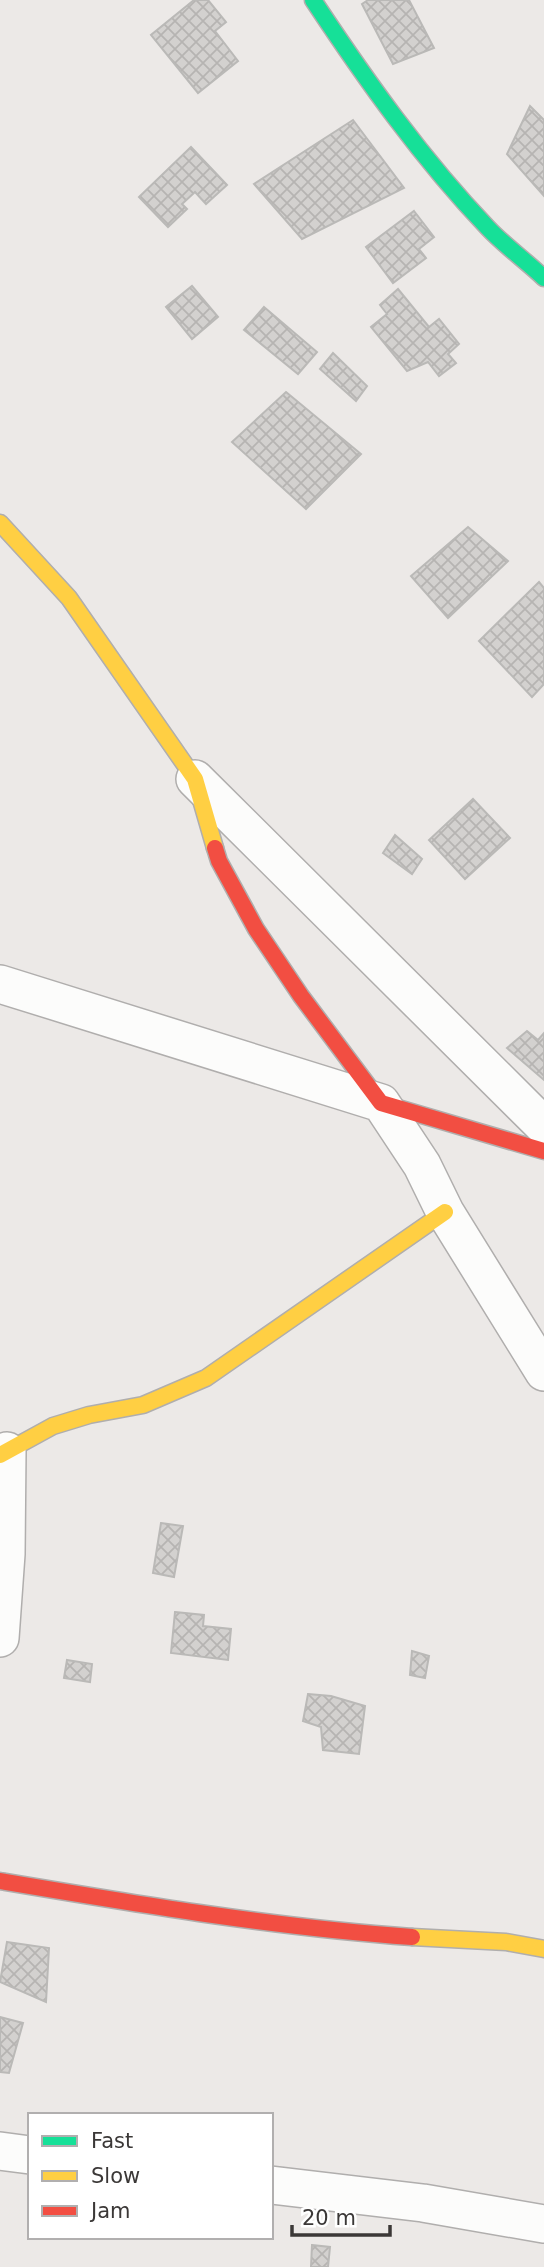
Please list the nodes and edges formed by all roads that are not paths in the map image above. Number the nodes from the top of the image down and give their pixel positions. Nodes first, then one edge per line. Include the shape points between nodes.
1 (313, 0) edge
2 (544, 278) edge
3 (0, 523) edge
4 (195, 779) junction
5 (0, 985) edge
6 (381, 1103) junction
7 (544, 1126) edge
8 (544, 1151) edge
9 (445, 1212) junction
10 (544, 1372) edge
11 (4, 1453) edge
12 (0, 1638) edge
13 (0, 1881) edge
14 (544, 1949) edge
15 (0, 2151) edge
16 (28, 2155) edge
17 (273, 2185) edge
18 (544, 2224) edge

1 - 2 street via 346,51 431,161 489,229
3 - 4 street via 69,598
4 - 6 street via 219,861 256,929
4 - 7 street
5 - 6 street
6 - 8 street
6 - 9 street via 422,1165
9 - 10 street
9 - 11 street via 206,1378 143,1405 53,1426
11 - 12 street via 6,1554
13 - 14 street via 196,1914
15 - 16 street
17 - 18 street via 423,2203

